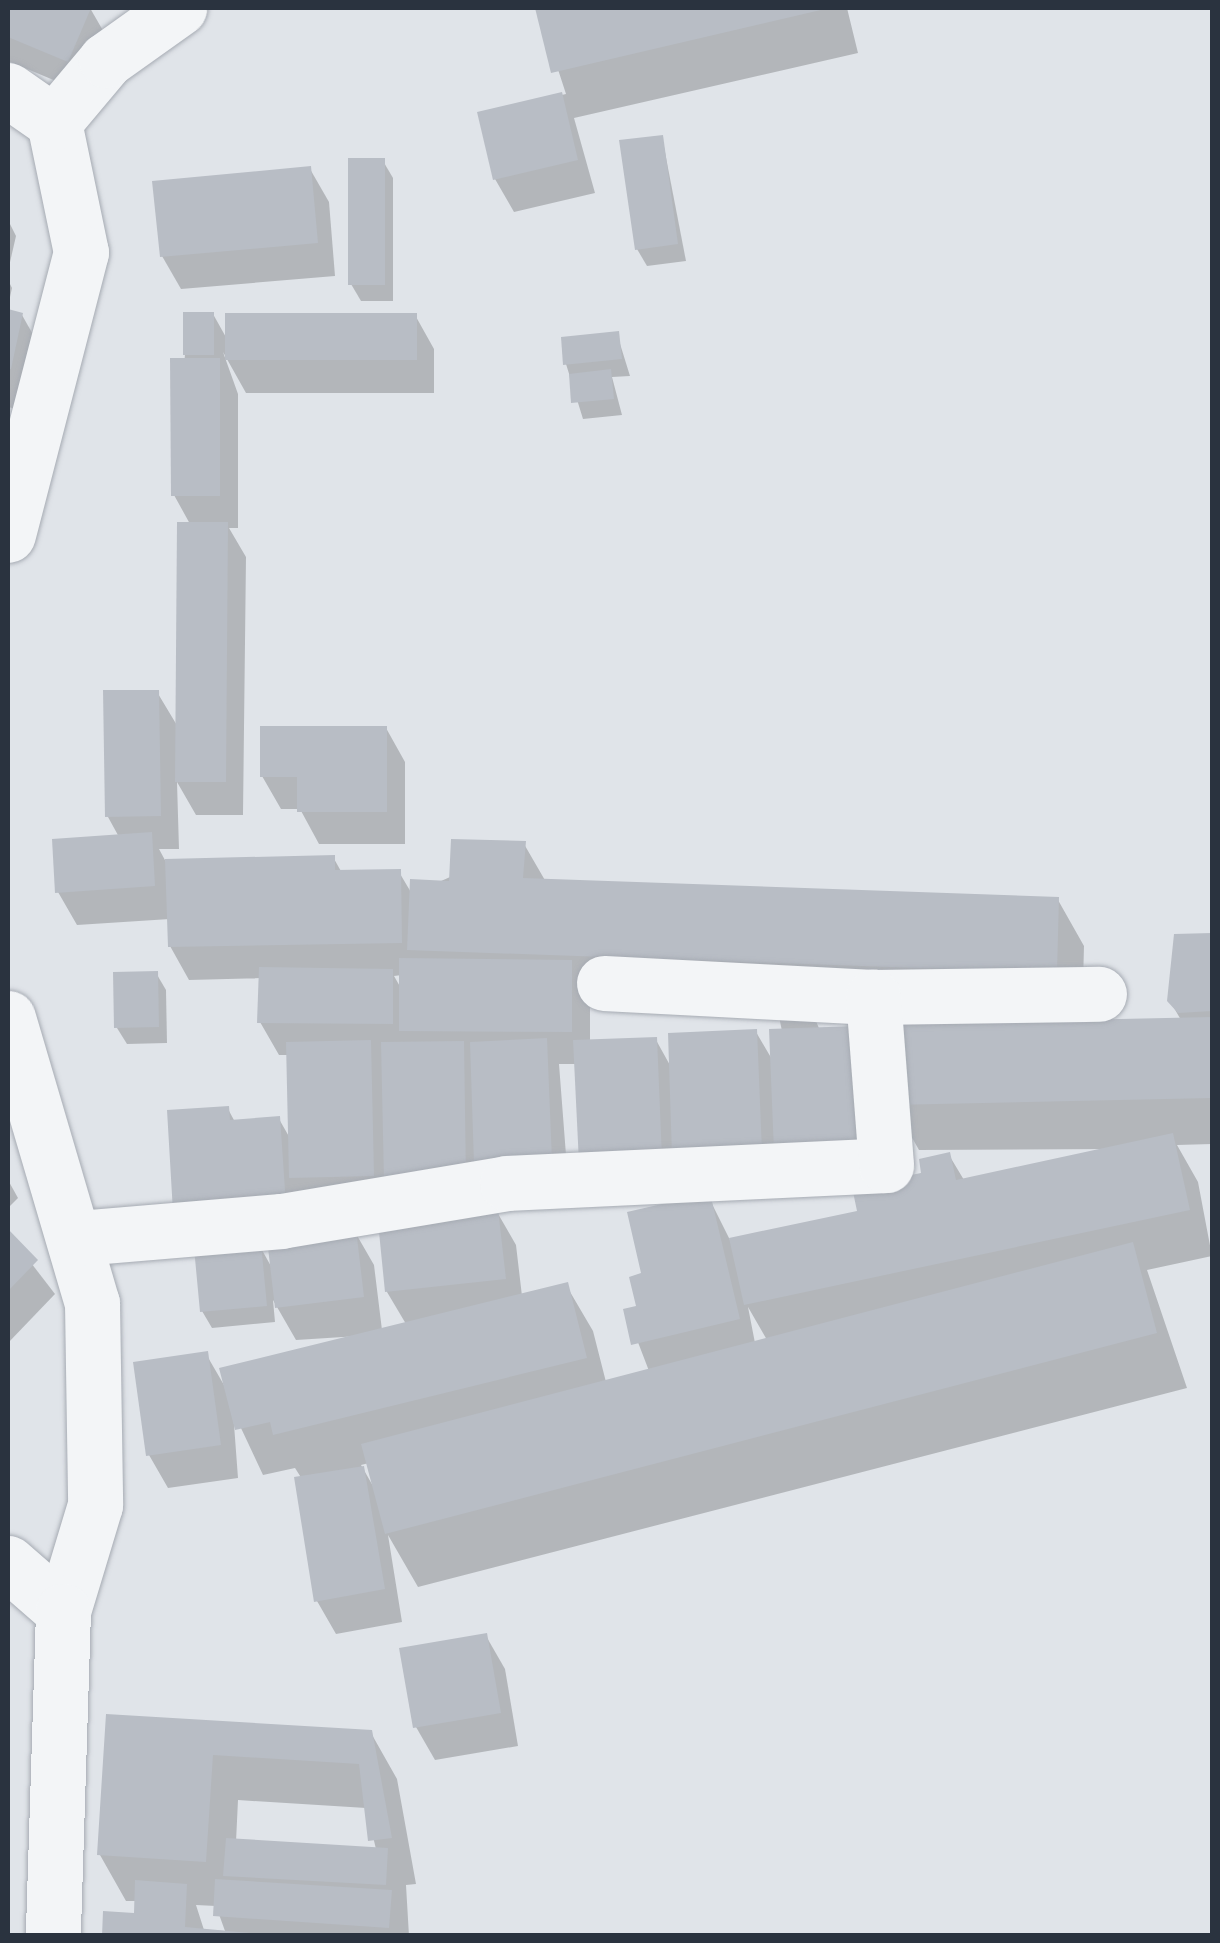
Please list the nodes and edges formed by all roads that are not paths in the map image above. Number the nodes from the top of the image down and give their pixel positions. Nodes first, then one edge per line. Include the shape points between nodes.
1 (179, 8) edge
2 (8, 90) edge
3 (54, 122) junction
4 (8, 534) edge
5 (604, 983) dead end
6 (1099, 994) dead end
7 (873, 997) junction
8 (8, 1018) edge
9 (79, 1238) junction
10 (8, 1563) edge
11 (63, 1610) junction
12 (38, 1915) edge

1 - 3 street via 106,60
2 - 3 street
3 - 4 street via 82,252
5 - 7 street
6 - 7 street
7 - 9 street via 886,1165 508,1183 281,1221
8 - 9 street
9 - 11 street via 92,1302 95,1504
10 - 11 street
11 - 12 street

